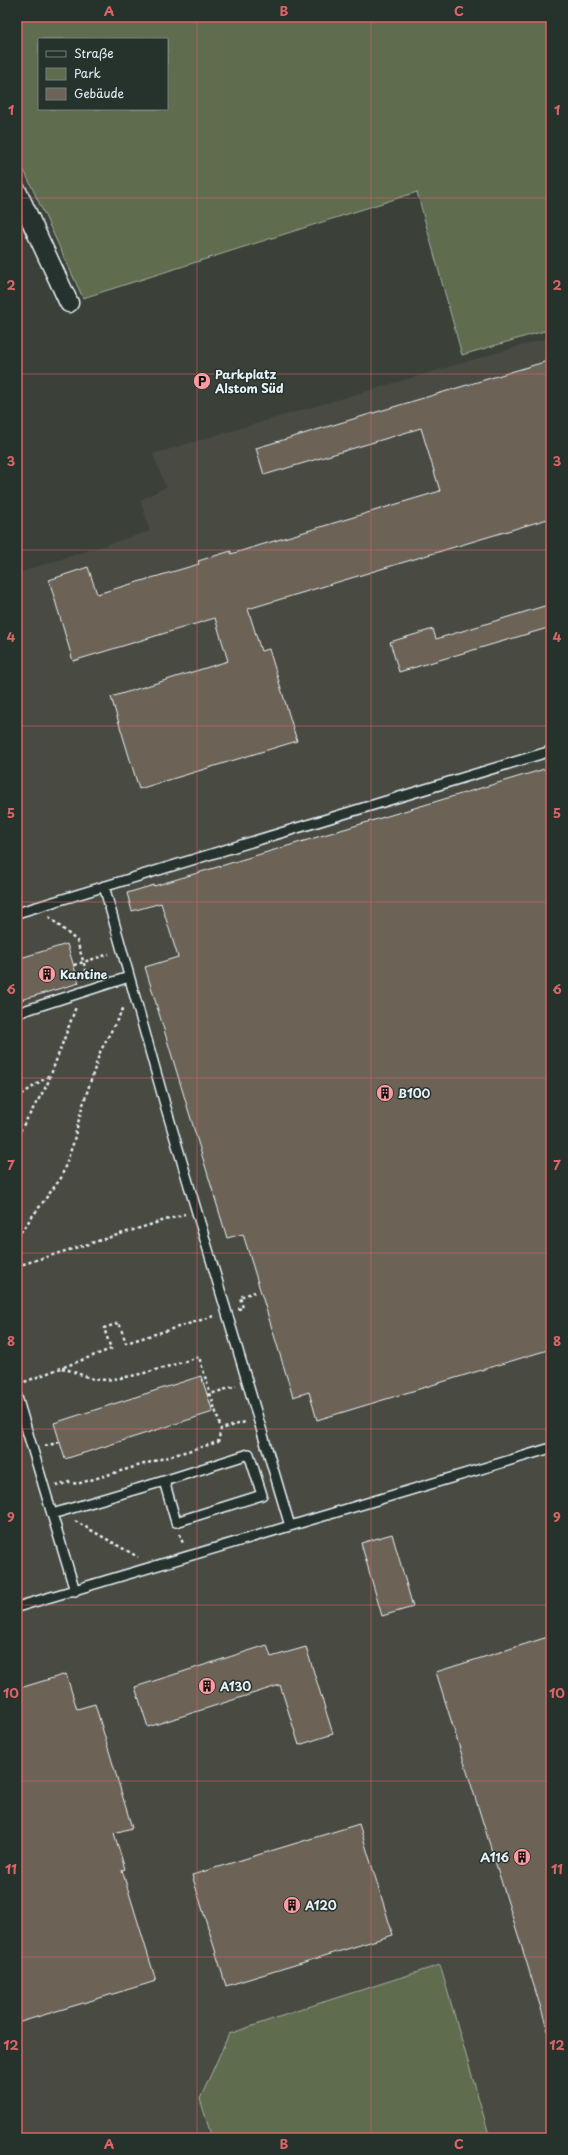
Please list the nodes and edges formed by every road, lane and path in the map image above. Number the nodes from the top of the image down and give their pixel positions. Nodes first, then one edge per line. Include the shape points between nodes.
1 (17, 191) edge
2 (69, 303) dead end
3 (551, 751) edge
4 (104, 886) junction
5 (38, 907) junction
6 (17, 913) edge
7 (121, 950) junction
8 (84, 962) junction
9 (74, 965) dead end
10 (129, 977) junction
11 (92, 990) junction
12 (133, 991) junction
13 (80, 993) junction
14 (17, 1013) edge
15 (52, 1073) junction
16 (17, 1098) edge
17 (17, 1136) edge
18 (197, 1211) junction
19 (17, 1237) edge
20 (17, 1266) edge
21 (256, 1292) dead end
22 (227, 1313) junction
23 (62, 1368) junction
24 (246, 1383) junction
25 (17, 1384) edge
26 (209, 1394) junction
27 (17, 1397) edge
28 (257, 1418) junction
29 (221, 1429) junction
30 (551, 1448) edge
31 (164, 1481) junction
32 (45, 1489) junction
33 (56, 1513) junction
34 (176, 1522) junction
35 (290, 1526) junction
36 (187, 1557) junction
37 (154, 1567) junction
38 (75, 1591) junction
39 (17, 1607) edge

1 - 2 street
3 - 4 lane
4 - 5 lane
4 - 7 lane
5 - 6 lane
5 - 8 path via 77,941
7 - 8 path
7 - 10 lane
8 - 9 path
8 - 11 path
10 - 11 lane
10 - 12 lane
11 - 13 lane
12 - 18 lane
12 - 19 path via 100,1052 73,1144 60,1178
13 - 14 lane
13 - 15 path via 74,1017
15 - 16 path
15 - 17 path
18 - 20 path
18 - 22 lane
21 - 22 path via 240,1297 243,1308
22 - 23 path via 126,1343 119,1323 104,1328 111,1349
22 - 24 lane
23 - 25 path
23 - 26 path via 95,1379 103,1379 162,1369 199,1357
24 - 26 path
24 - 28 lane
26 - 29 path
27 - 32 lane
28 - 29 path
28 - 35 lane
29 - 32 path via 218,1442 77,1484 69,1482
30 - 35 lane
31 - 33 lane
31 - 34 lane
31 - 34 lane via 249,1454 262,1495
32 - 33 lane
33 - 37 path
33 - 38 lane
34 - 36 path
35 - 36 lane
36 - 37 lane
37 - 38 lane
38 - 39 lane

